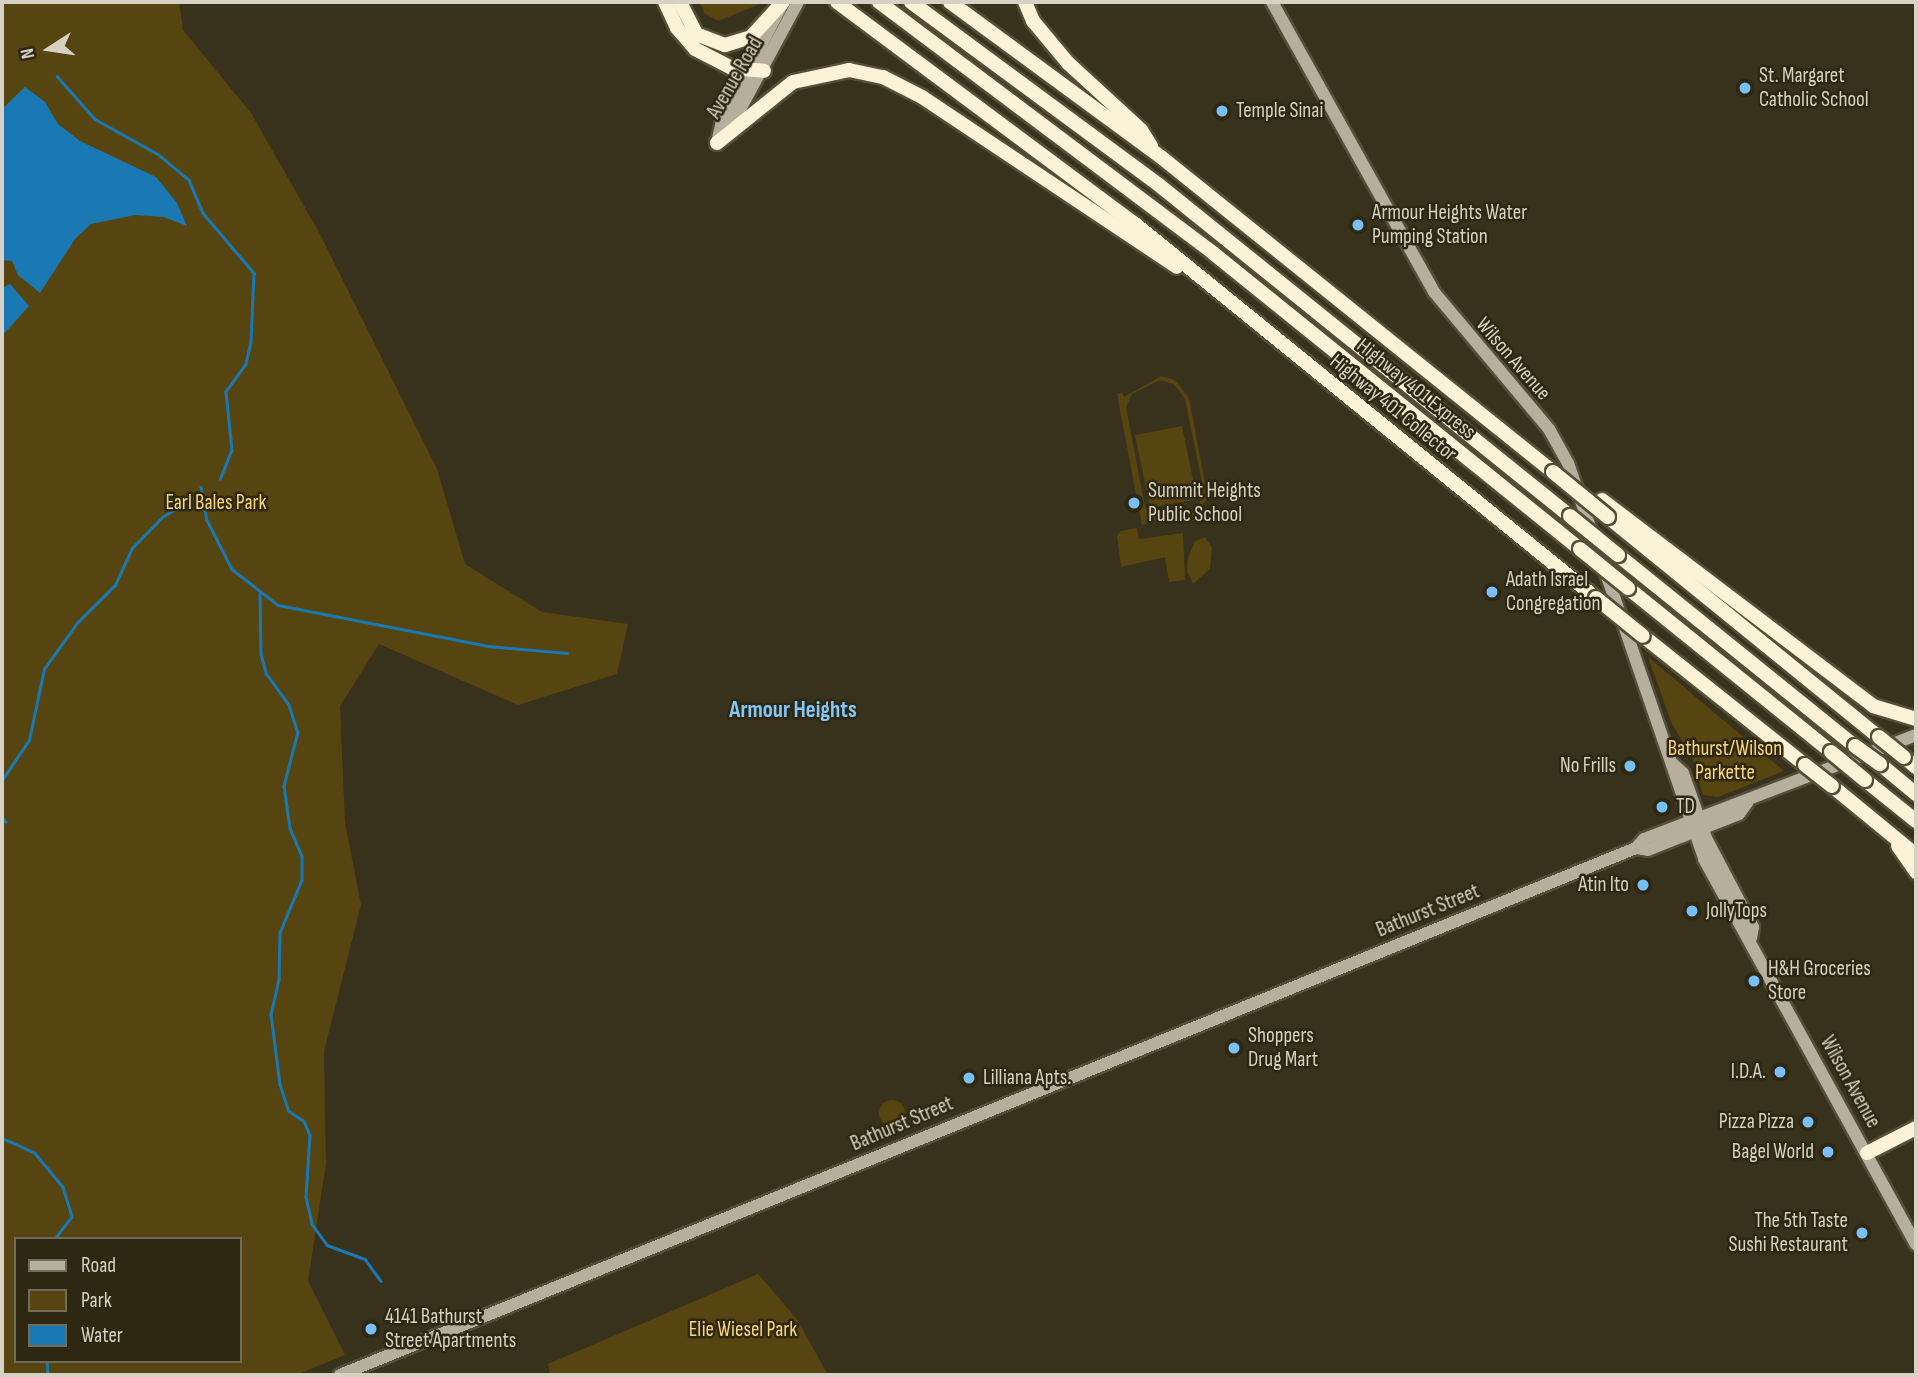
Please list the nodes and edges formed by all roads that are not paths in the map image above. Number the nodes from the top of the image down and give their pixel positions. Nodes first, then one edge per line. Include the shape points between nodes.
1 (665, 2) edge
2 (680, 2) edge
3 (837, 2) edge
4 (879, 2) edge
5 (911, 2) edge
6 (950, 2) edge
7 (1025, 2) edge
8 (1272, 2) edge
9 (790, 3) edge
10 (757, 71) junction
11 (717, 143) joint
12 (1155, 153) junction
13 (1211, 285) junction
14 (1551, 468) junction
15 (1916, 719) edge
16 (1916, 735) edge
17 (1916, 767) edge
18 (1916, 794) edge
19 (1916, 821) edge
20 (1696, 825) junction
21 (1891, 836) junction
22 (1916, 855) edge
23 (1916, 872) edge
24 (1916, 1128) edge
25 (1867, 1153) junction
26 (1916, 1245) edge
27 (340, 1375) edge

1 - 10 highway via 677,28 695,49 715,62
2 - 9 highway via 696,34 725,45 751,37
3 - 13 highway, Highway 401 Collector
4 - 19 highway, Highway 401 Express, bridge via 1202,245
5 - 18 highway, Highway 401 Express, bridge via 1159,185
6 - 12 highway
7 - 12 highway via 1033,21 1068,63 1141,130
8 - 20 main road, Wilson Avenue via 1434,292 1549,429 1568,463 1673,764 1673,778
9 - 10 main road, Avenue Road
10 - 11 main road, Avenue Road via 722,122
11 - 13 highway via 793,82 849,70 883,77 922,97 1166,261
12 - 14 highway
13 - 21 highway, Highway 401 Collector, bridge
14 - 15 highway via 1602,500 1873,706
14 - 17 highway, bridge
16 - 20 main road, Bathurst Street
20 - 25 main road, Wilson Avenue via 1736,921 1751,938
20 - 27 main road, Bathurst Street via 1644,839 1636,848
21 - 22 highway, Highway 401 Collector
21 - 23 highway
24 - 25 highway
25 - 26 main road, Wilson Avenue

